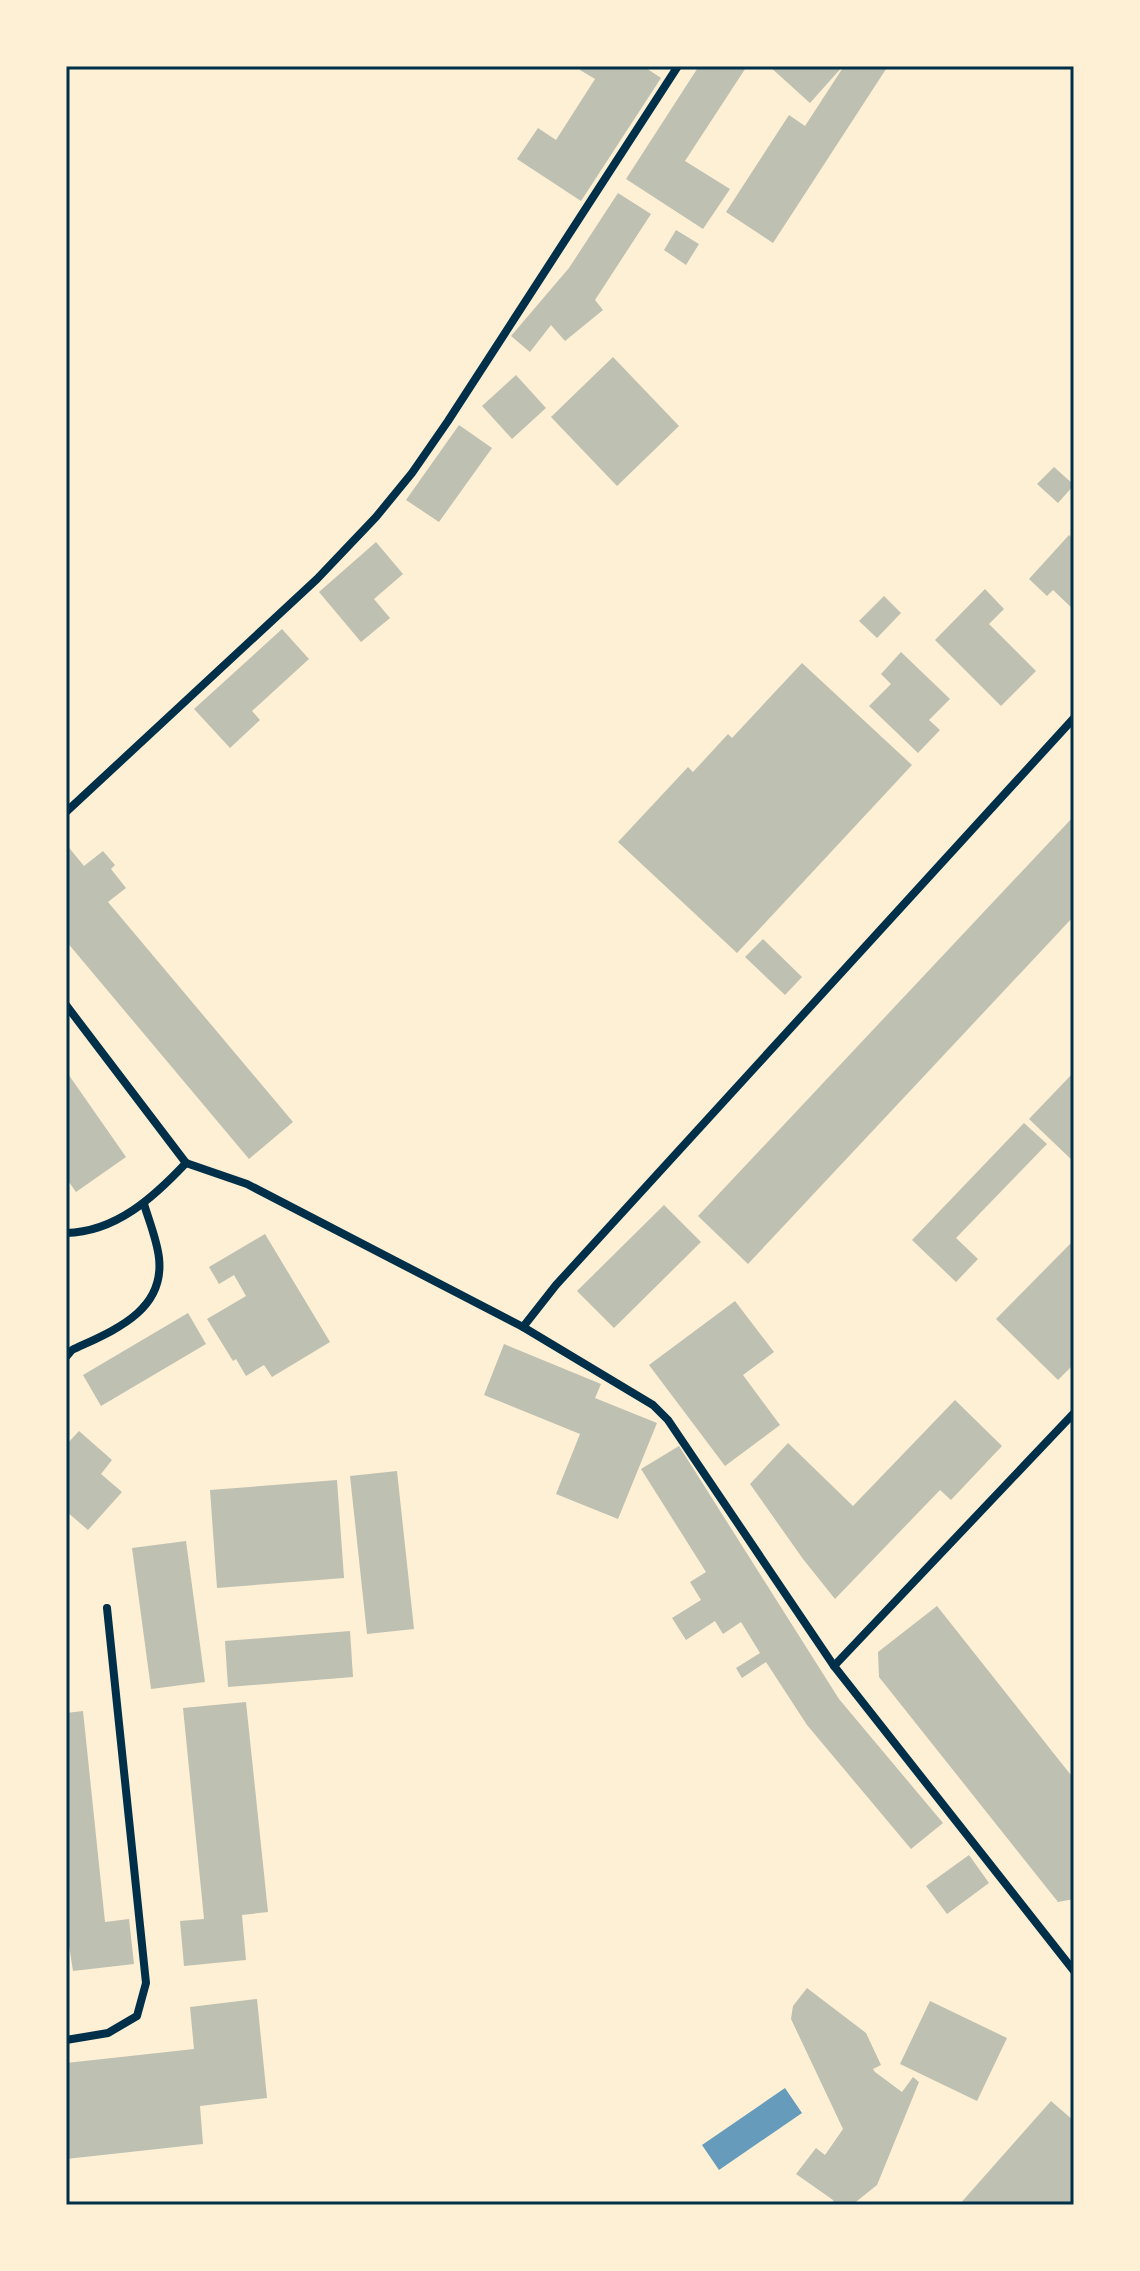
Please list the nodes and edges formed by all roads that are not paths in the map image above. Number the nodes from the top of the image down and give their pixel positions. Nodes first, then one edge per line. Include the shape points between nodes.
1 (678, 66) edge
2 (1074, 718) edge
3 (66, 812) edge
4 (66, 1005) edge
5 (186, 1163) junction
6 (144, 1204) junction
7 (66, 1233) edge
8 (523, 1327) junction
9 (66, 1338) edge
10 (69, 1354) edge
11 (1074, 1413) edge
12 (107, 1608) dead end
13 (834, 1666) junction
14 (1074, 1971) edge
15 (66, 2040) edge

1 - 3 street via 448,421 376,517 317,579
2 - 8 street
4 - 5 street
5 - 6 street
5 - 8 street via 247,1184
6 - 7 street via 104,1226
6 - 10 street via 159,1259 150,1299 135,1318
8 - 13 street via 633,1390 668,1420
9 - 10 street
11 - 13 street
12 - 15 street via 146,1983 137,2016 108,2033
13 - 14 street

